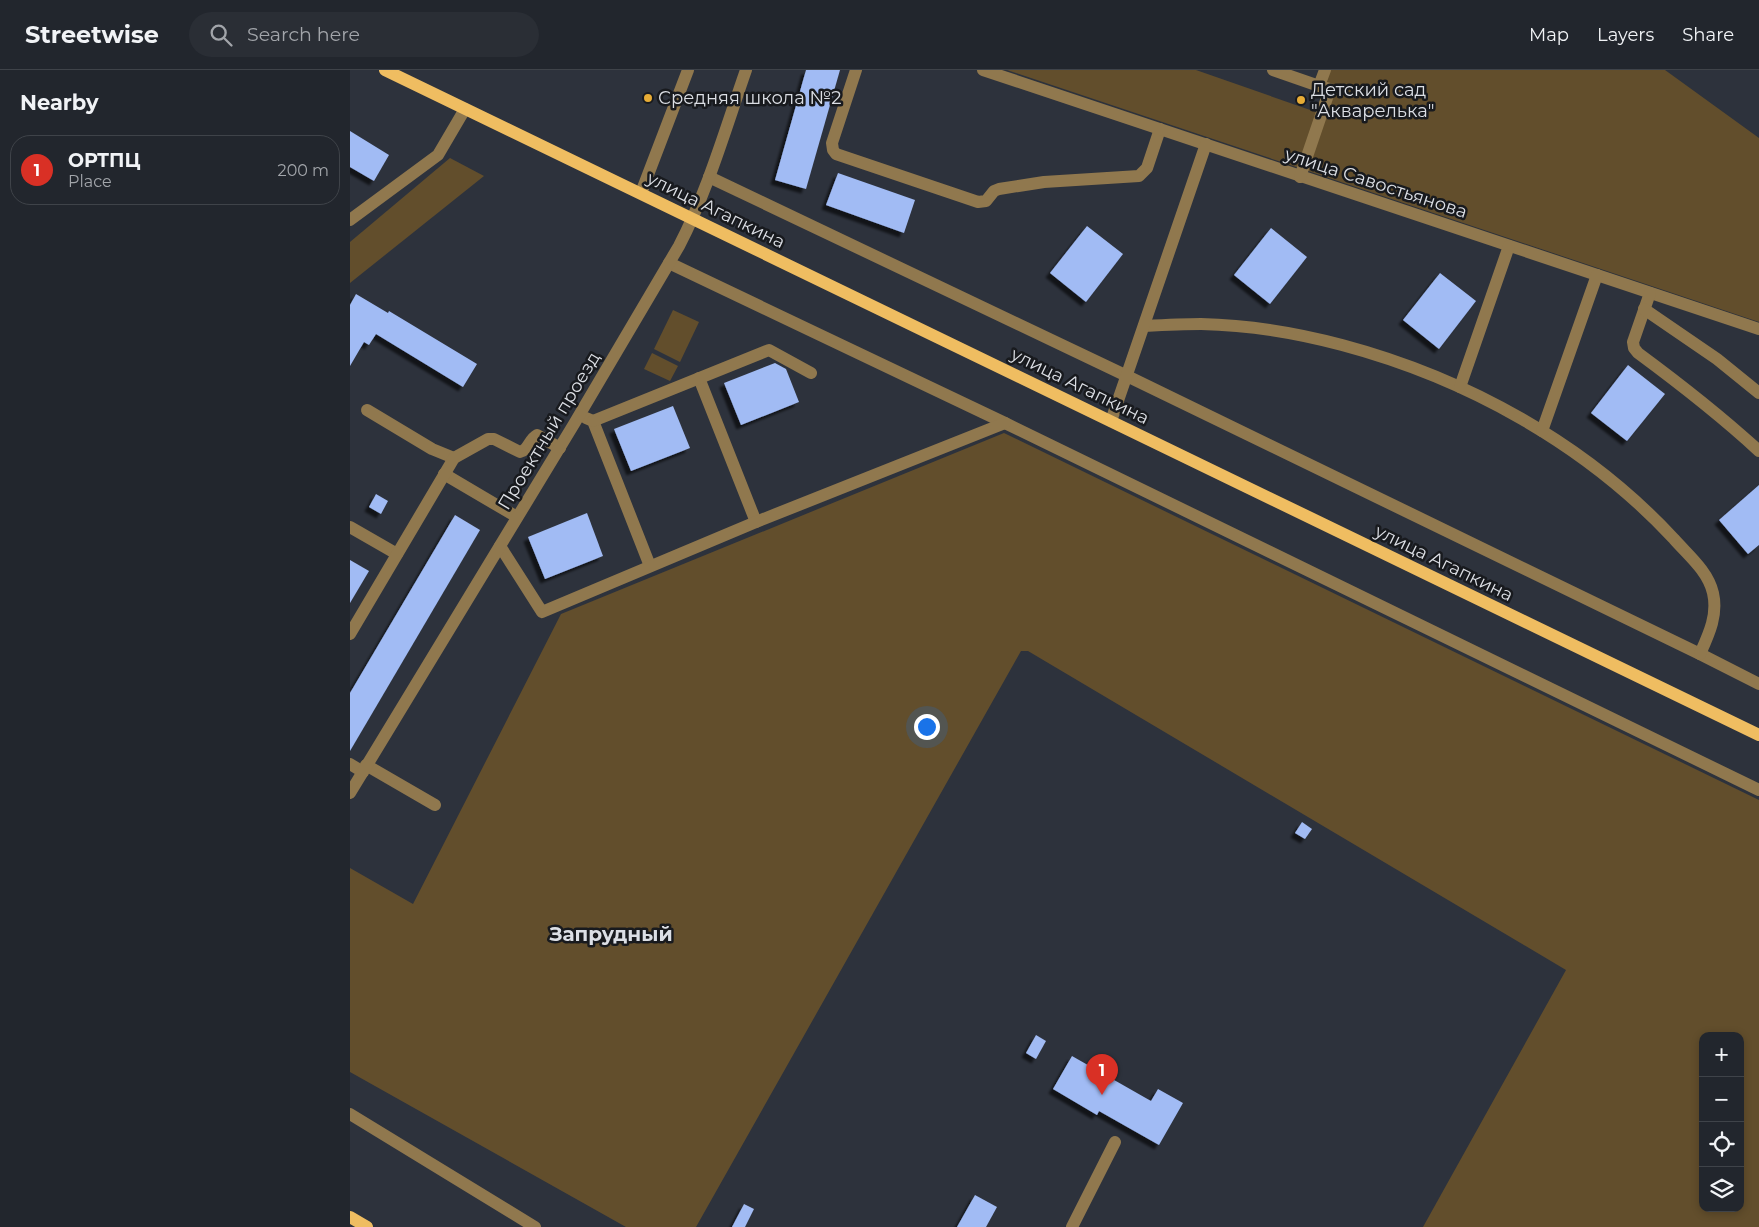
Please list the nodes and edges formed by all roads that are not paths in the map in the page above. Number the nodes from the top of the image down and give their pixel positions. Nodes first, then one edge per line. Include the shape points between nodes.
1 (385, 70) edge
2 (688, 70) edge
3 (746, 70) edge
4 (856, 70) edge
5 (983, 70) edge
6 (1273, 70) edge
7 (1325, 70) edge
8 (1319, 86) junction
9 (465, 109) junction
10 (1160, 129) junction
11 (1206, 144) junction
12 (1300, 176) junction
13 (709, 177) junction
14 (641, 193) junction
15 (694, 218) junction
16 (350, 220) edge
17 (1509, 246) junction
18 (669, 263) junction
19 (1597, 275) junction
20 (1650, 293) junction
21 (1644, 309) junction
22 (1144, 326) junction
23 (1759, 329) edge
24 (811, 374) dead end
25 (1127, 376) junction
26 (699, 378) junction
27 (1460, 387) junction
28 (1759, 393) edge
29 (367, 410) dead end
30 (580, 414) junction
31 (594, 421) junction
32 (1111, 421) junction
33 (1005, 423) junction
34 (1542, 432) junction
35 (560, 448) junction
36 (1759, 451) edge
37 (454, 458) junction
38 (444, 474) junction
39 (517, 517) junction
40 (756, 522) junction
41 (350, 526) edge
42 (500, 546) junction
43 (397, 554) junction
44 (650, 566) junction
45 (350, 634) edge
46 (1700, 654) junction
47 (1759, 684) edge
48 (1759, 735) edge
49 (350, 764) edge
50 (365, 768) junction
51 (1759, 790) edge
52 (350, 793) edge
53 (436, 806) dead end
54 (350, 1114) edge
55 (1115, 1142) dead end
56 (350, 1217) edge
57 (367, 1227) edge
58 (535, 1227) edge
59 (1072, 1227) edge

1 - 9 main road, улица Агапкина
2 - 14 street
3 - 13 street, Проектный проезд
4 - 10 street via 832,143 836,154 978,202 986,201 999,189 1139,176 1147,168
5 - 10 street, улица Савостьянова
6 - 8 street
7 - 8 street
8 - 12 street via 1330,89
9 - 14 main road, улица Агапкина
9 - 16 street via 438,155
10 - 11 street, улица Савостьянова
11 - 12 street, улица Савостьянова
11 - 22 street
12 - 17 street, улица Савостьянова
13 - 15 street, Проектный проезд
13 - 25 street
14 - 15 main road, улица Агапкина
15 - 18 street, Проектный проезд
15 - 32 main road, улица Агапкина
17 - 19 street, улица Савостьянова
17 - 27 street
18 - 30 street, Проектный проезд
18 - 33 street
19 - 20 street, улица Савостьянова
19 - 34 street
20 - 21 street
20 - 23 street, улица Савостьянова
21 - 28 street via 1717,359
21 - 36 street via 1633,342 1638,353 1697,397
22 - 25 street
22 - 27 street via 1201,324 1295,335 1387,358
24 - 26 street via 769,350
25 - 32 street
25 - 46 street
26 - 31 street
26 - 40 street
27 - 34 street
29 - 37 street via 432,449
30 - 31 street
30 - 35 street, Проектный проезд
31 - 44 street
32 - 48 main road, улица Агапкина
33 - 40 street
33 - 51 street
34 - 46 street via 1632,498 1704,572 1713,592 1714,614
35 - 37 street via 537,436 520,452 488,439
35 - 39 street, Проектный проезд
37 - 38 street
38 - 39 street
38 - 43 street
39 - 42 street, Проектный проезд
40 - 44 street
41 - 43 street
42 - 44 street via 542,612
42 - 50 street, Проектный проезд
43 - 45 street
46 - 47 street
49 - 50 street
50 - 52 street, Проектный проезд
50 - 53 street
54 - 58 street
55 - 59 street
56 - 57 main road

